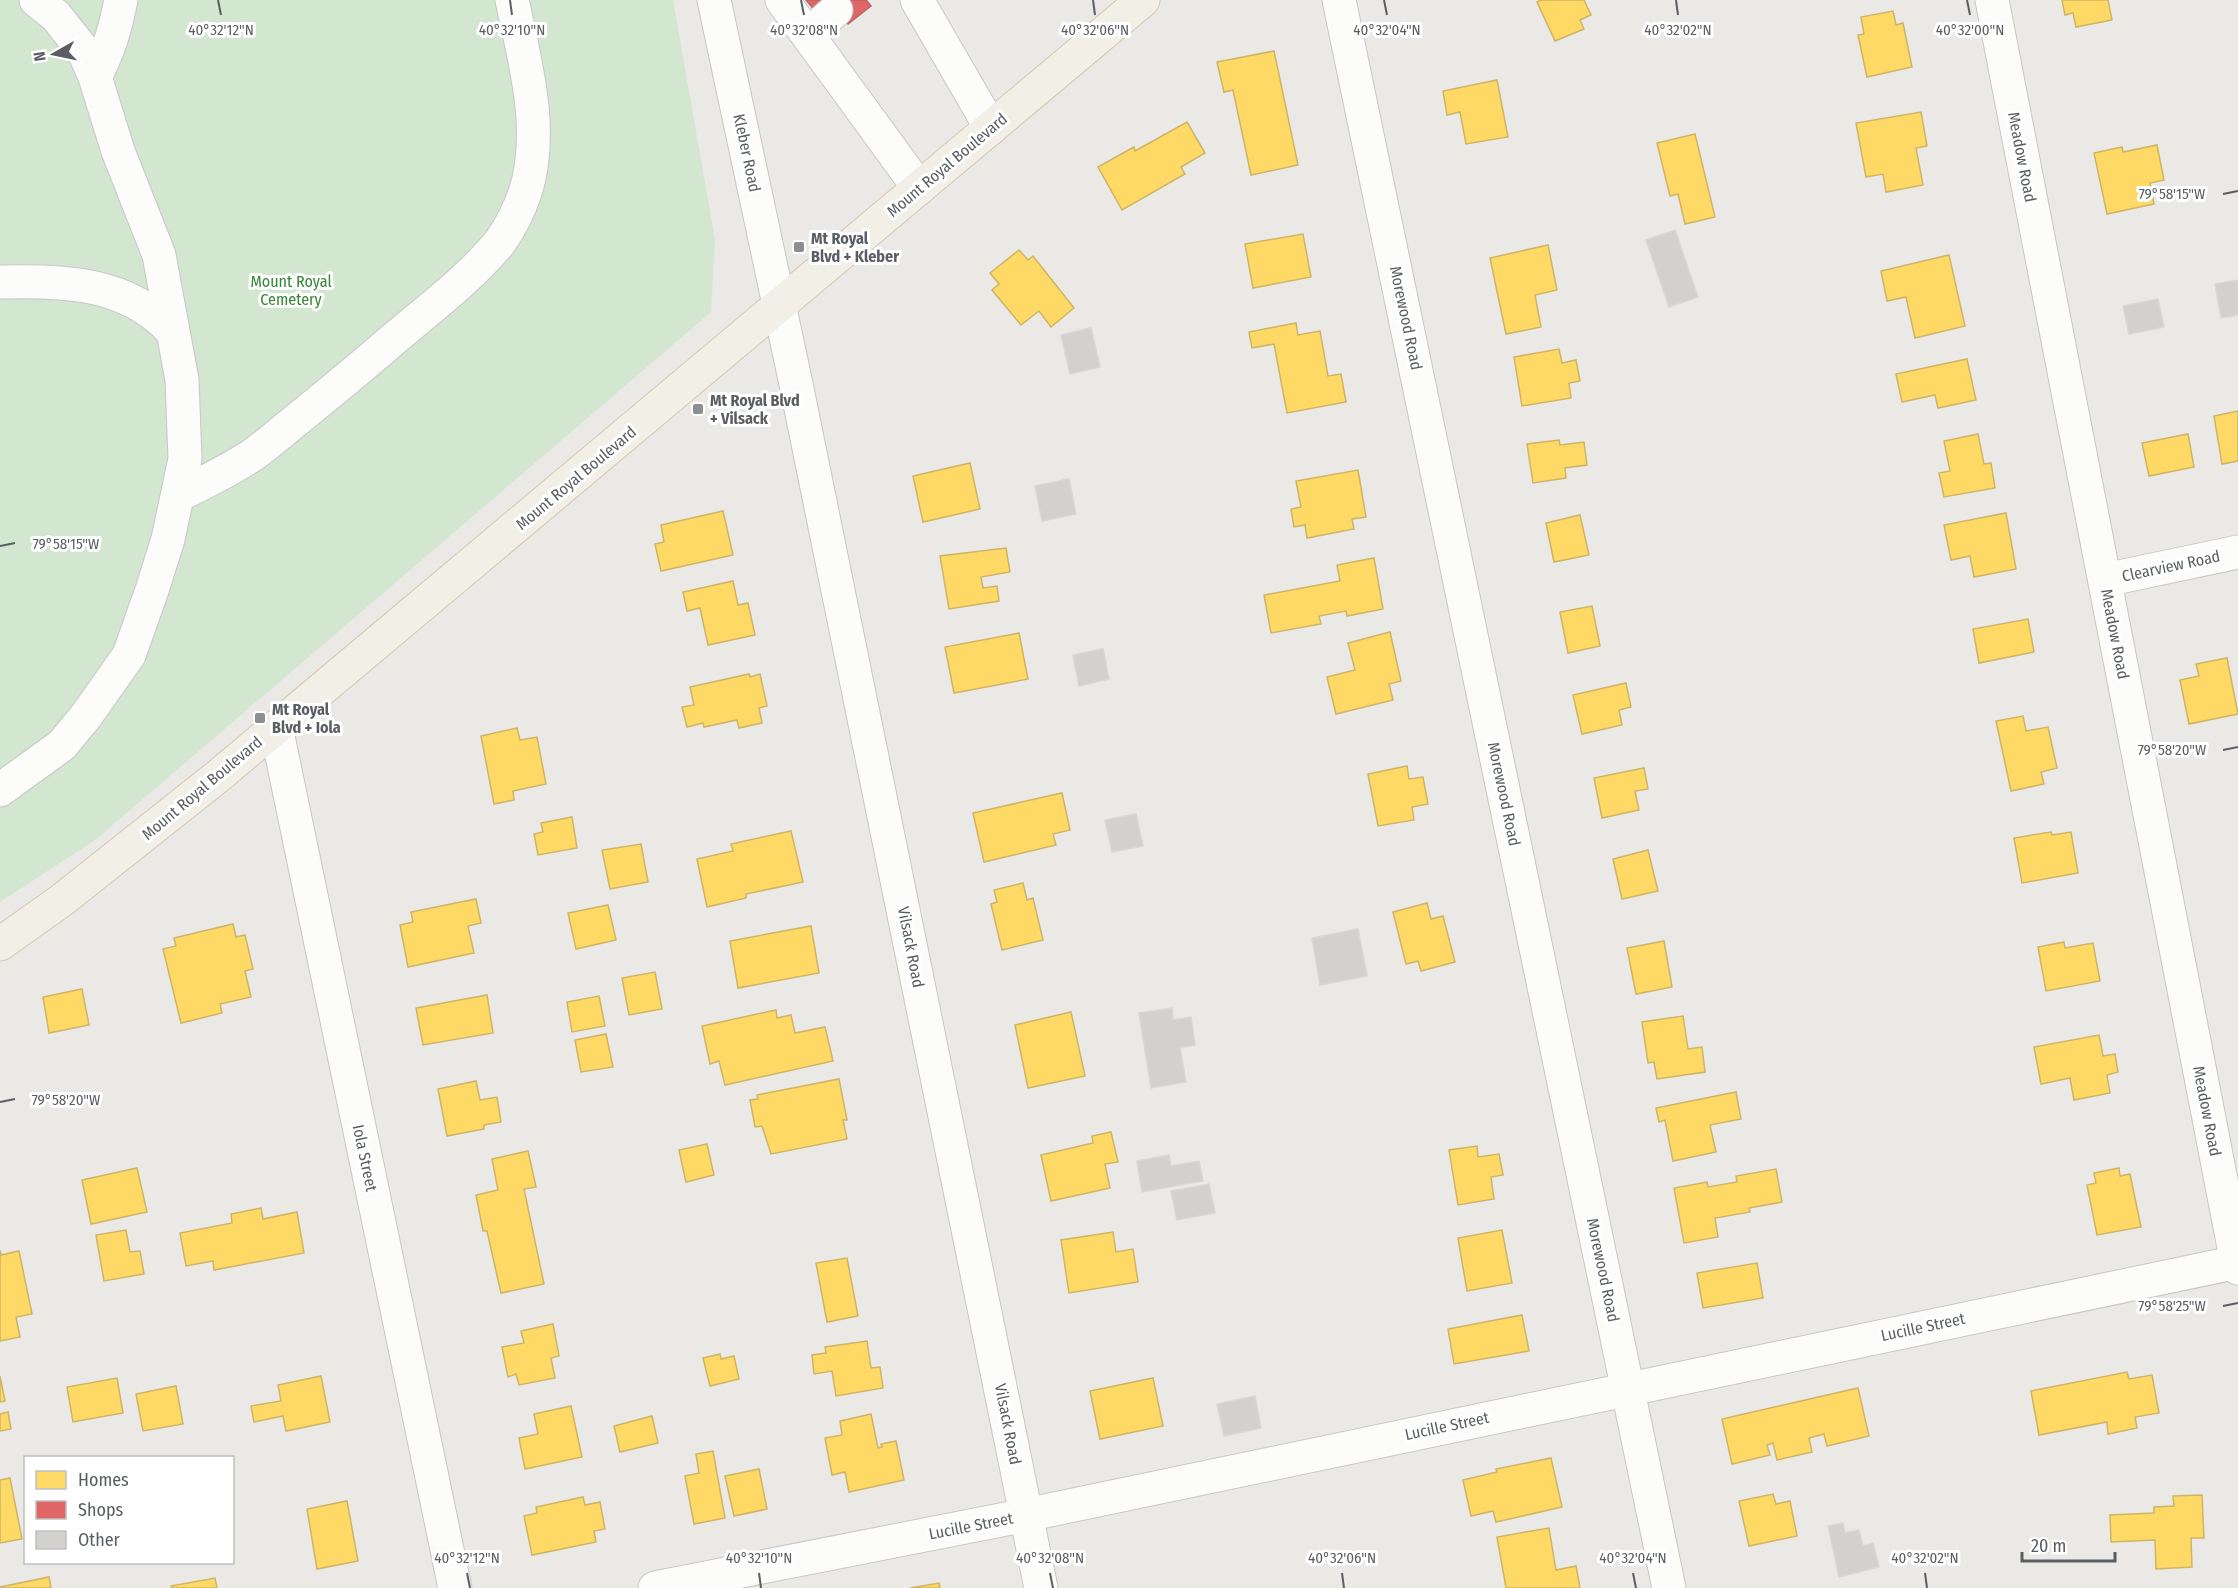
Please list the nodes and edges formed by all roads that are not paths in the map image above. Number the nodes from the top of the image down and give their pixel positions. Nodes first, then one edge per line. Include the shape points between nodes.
1 (36, 0) edge
2 (121, 0) edge
3 (512, 0) edge
4 (714, 0) edge
5 (782, 0) edge
6 (917, 0) edge
7 (1143, 0) edge
8 (1339, 0) edge
9 (1992, 0) edge
10 (836, 10) dead end
11 (808, 35) junction
12 (95, 76) junction
13 (991, 128) junction
14 (919, 188) junction
15 (0, 282) edge
16 (780, 307) junction
17 (172, 331) junction
18 (179, 495) junction
19 (2238, 552) edge
20 (2105, 580) junction
21 (276, 727) junction
22 (0, 790) edge
23 (0, 944) edge
24 (2238, 1264) edge
25 (1628, 1388) junction
26 (1026, 1515) junction
27 (455, 1588) edge
28 (655, 1588) edge
29 (1041, 1588) edge
30 (1669, 1588) edge

1 - 12 street via 71,33
2 - 12 street via 109,51
3 - 18 street via 526,70 533,140 525,193 501,240 403,331 252,455
4 - 16 street, Kleber Road
5 - 11 street
6 - 13 street
7 - 13 main road, Mount Royal Boulevard
8 - 25 street, Morewood Road
9 - 20 street, Meadow Road
10 - 11 street
11 - 14 street
12 - 17 street via 118,151 159,255
13 - 14 main road, Mount Royal Boulevard
14 - 16 main road, Mount Royal Boulevard
15 - 17 street via 90,285 144,307
16 - 21 main road, Mount Royal Boulevard
16 - 26 street, Vilsack Road
17 - 18 street via 182,380 184,423 185,459
18 - 22 street via 153,590 129,655 62,745
19 - 20 street, Clearview Road
20 - 24 street, Meadow Road
21 - 23 main road, Mount Royal Boulevard via 156,827
21 - 27 street, Iola Street
24 - 25 street, Lucille Street
25 - 26 street, Lucille Street
25 - 30 street, Morewood Road
26 - 28 street, Lucille Street
26 - 29 street, Vilsack Road

